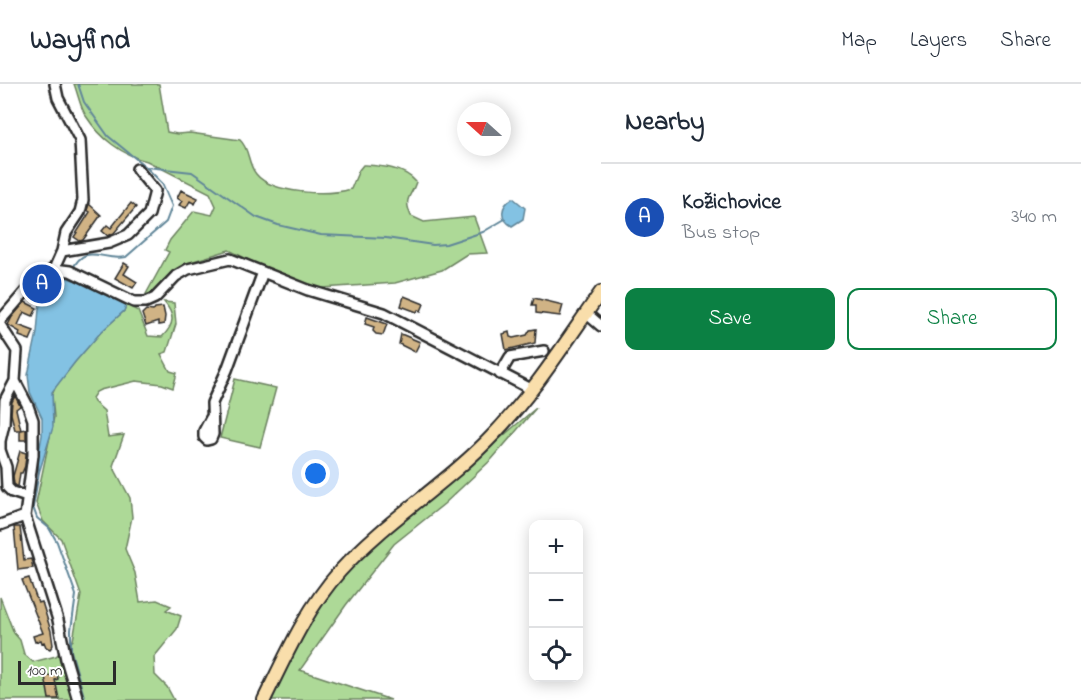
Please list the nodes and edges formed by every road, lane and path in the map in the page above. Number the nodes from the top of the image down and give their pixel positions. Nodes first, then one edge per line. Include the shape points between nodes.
1 (55, 84) edge
2 (136, 169) dead end
3 (62, 251) junction
4 (54, 268) junction
5 (263, 272) junction
6 (601, 292) edge
7 (586, 313) junction
8 (0, 321) edge
9 (0, 325) edge
10 (601, 326) edge
11 (544, 351) dead end
12 (500, 374) junction
13 (15, 381) junction
14 (531, 389) junction
15 (212, 418) dead end
16 (31, 496) junction
17 (25, 516) junction
18 (0, 525) edge
19 (78, 700) edge
20 (264, 700) edge

1 - 3 street via 80,140 83,200 66,233
2 - 3 street via 155,191 149,214 116,241
3 - 4 street
4 - 5 street via 70,271 134,302 155,298 188,269 223,259 237,260
4 - 8 street via 37,278
5 - 12 street via 384,313
5 - 15 street via 214,396
6 - 7 main road
7 - 10 street
7 - 14 main road
9 - 13 street via 16,351
11 - 12 street via 510,357
12 - 14 street
13 - 16 street via 33,420
13 - 16 street via 5,400 0,450 8,487 12,492
14 - 20 main road via 493,436 340,571 295,636
16 - 17 street
17 - 18 street
17 - 19 street

